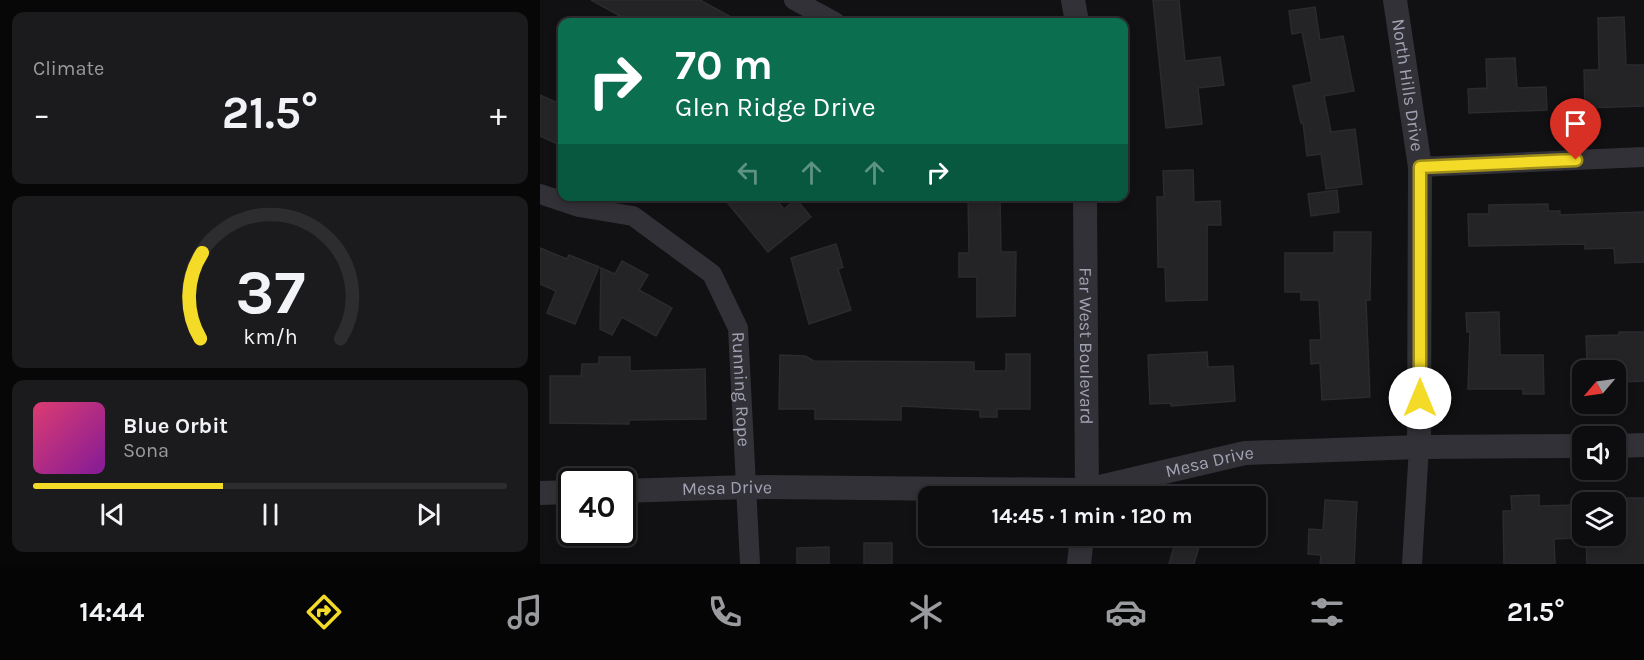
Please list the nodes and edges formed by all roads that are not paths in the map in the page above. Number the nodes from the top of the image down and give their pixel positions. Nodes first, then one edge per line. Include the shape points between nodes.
1 (794, 0) edge
2 (1073, 0) edge
3 (1395, 0) edge
4 (828, 18) edge
5 (1076, 18) edge
6 (1644, 158) edge
7 (1420, 167) junction
8 (540, 194) edge
9 (558, 200) edge
10 (561, 201) edge
11 (1085, 201) edge
12 (1644, 445) edge
13 (1572, 446) edge
14 (1626, 446) edge
15 (1419, 447) junction
16 (1087, 486) edge
17 (1115, 486) edge
18 (748, 487) junction
19 (918, 490) edge
20 (636, 491) edge
21 (558, 493) edge
22 (540, 494) edge
23 (1081, 546) edge
24 (750, 564) edge
25 (1079, 564) edge
26 (1412, 564) edge

1 - 4 street
2 - 5 street
3 - 7 street, North Hills Drive
6 - 7 street
7 - 15 street, North Hills Drive
8 - 9 street, Running Rope
10 - 18 street, Running Rope via 633,216 712,274 738,328
11 - 16 street, Far West Boulevard
12 - 14 street
13 - 15 street, Mesa Drive
15 - 17 street, Mesa Drive via 1245,453
15 - 26 street, North Hills Drive
18 - 19 street, Mesa Drive
18 - 20 street, Mesa Drive
18 - 24 street, Running Rope
21 - 22 street
23 - 25 street

